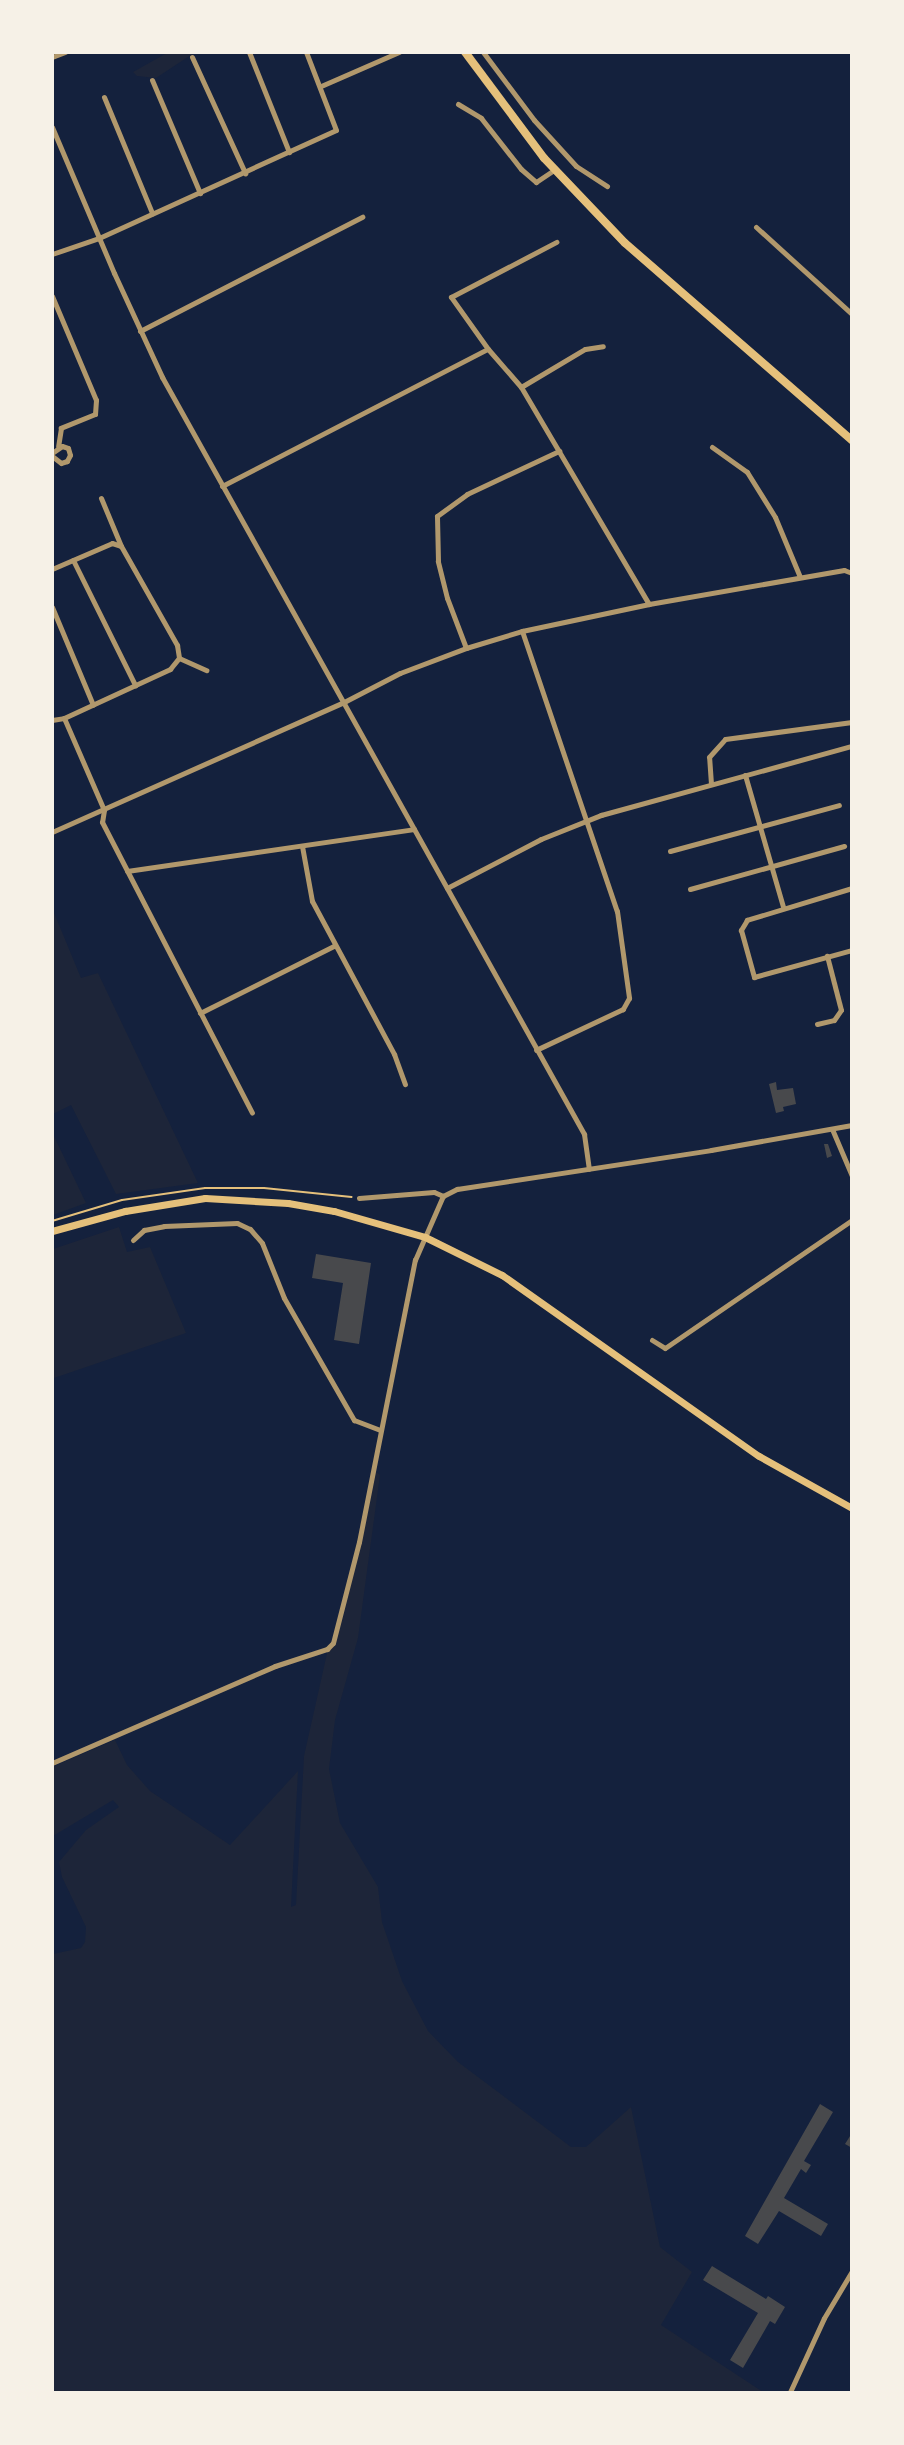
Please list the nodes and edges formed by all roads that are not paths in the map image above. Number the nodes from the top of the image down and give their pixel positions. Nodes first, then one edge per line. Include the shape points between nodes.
1 (65, 52) edge
2 (249, 52) edge
3 (306, 52) edge
4 (399, 52) edge
5 (465, 52) edge
6 (483, 52) edge
7 (52, 57) edge
8 (192, 57) dead end
9 (152, 80) dead end
10 (321, 86) junction
11 (104, 97) dead end
12 (458, 104) dead end
13 (52, 127) edge
14 (289, 152) junction
15 (554, 170) junction
16 (245, 173) junction
17 (607, 186) dead end
18 (200, 193) junction
19 (152, 213) junction
20 (362, 217) dead end
21 (756, 227) dead end
22 (99, 238) junction
23 (556, 242) dead end
24 (52, 254) edge
25 (52, 296) edge
26 (852, 314) edge
27 (140, 331) junction
28 (603, 345) dead end
29 (488, 349) junction
30 (522, 387) junction
31 (852, 440) edge
32 (58, 446) junction
33 (712, 447) dead end
34 (559, 451) junction
35 (53, 458) edge
36 (222, 486) junction
37 (101, 498) dead end
38 (121, 546) junction
39 (73, 560) junction
40 (52, 569) edge
41 (852, 573) edge
42 (800, 577) junction
43 (649, 604) junction
44 (52, 607) edge
45 (522, 631) junction
46 (466, 648) junction
47 (179, 658) junction
48 (206, 670) dead end
49 (135, 685) junction
50 (344, 702) junction
51 (93, 705) junction
52 (64, 718) junction
53 (52, 720) edge
54 (852, 722) edge
55 (852, 746) edge
56 (745, 775) junction
57 (711, 784) junction
58 (839, 805) dead end
59 (104, 810) junction
60 (585, 822) junction
61 (759, 827) junction
62 (414, 829) junction
63 (52, 832) edge
64 (302, 846) junction
65 (844, 846) dead end
66 (670, 851) dead end
67 (772, 865) junction
68 (127, 871) junction
69 (447, 888) junction
70 (852, 888) edge
71 (690, 890) dead end
72 (783, 907) junction
73 (334, 946) junction
74 (852, 950) edge
75 (827, 956) junction
76 (200, 1013) junction
77 (817, 1024) dead end
78 (536, 1050) junction
79 (405, 1084) dead end
80 (252, 1113) dead end
81 (852, 1125) edge
82 (832, 1129) junction
83 (589, 1169) junction
84 (852, 1176) edge
85 (443, 1196) junction
86 (359, 1198) dead end
87 (852, 1220) edge
88 (52, 1231) edge
89 (425, 1237) junction
90 (133, 1240) dead end
91 (652, 1340) dead end
92 (380, 1430) junction
93 (852, 1508) edge
94 (52, 1763) edge
95 (852, 2271) edge
96 (790, 2392) edge

1 - 7 street
2 - 14 street
3 - 10 street
4 - 10 street
5 - 15 main road
6 - 17 street via 576,166
8 - 16 street
9 - 18 street
10 - 14 street via 337,130
11 - 19 street
12 - 15 street via 481,118 536,182
13 - 22 street
14 - 16 street
15 - 31 main road via 670,285
16 - 18 street
18 - 19 street
19 - 22 street
20 - 27 street
21 - 26 street
22 - 24 street
22 - 27 street
23 - 29 street via 451,297
25 - 32 street via 96,400 95,414 61,428
27 - 36 street
28 - 30 street via 585,349
29 - 30 street
29 - 36 street
30 - 34 street
32 - 35 street
32 - 35 street via 68,449 69,458 64,463
33 - 42 street via 747,472 775,517
34 - 43 street
34 - 46 street via 467,494 437,516 438,561
36 - 50 street
37 - 38 street
38 - 39 street via 112,543
38 - 47 street via 177,645
39 - 40 street
39 - 49 street
41 - 42 street via 844,570
42 - 43 street
43 - 45 street
44 - 51 street
45 - 46 street
45 - 60 street
46 - 50 street via 400,673
47 - 48 street
47 - 49 street via 170,669
49 - 51 street
50 - 59 street
50 - 62 street
51 - 52 street
52 - 53 street
52 - 59 street
54 - 57 street via 725,739 709,757
55 - 56 street
56 - 57 street
56 - 61 street
57 - 60 street
58 - 61 street
59 - 63 street
59 - 68 street via 102,822
60 - 69 street via 541,839
60 - 78 street via 617,911 628,1004
61 - 66 street
61 - 67 street
62 - 64 street
62 - 69 street
64 - 68 street
64 - 73 street via 312,901
65 - 67 street
67 - 71 street
67 - 72 street
68 - 76 street
69 - 78 street
70 - 72 street
72 - 75 street via 747,920 741,930 754,977
73 - 76 street
73 - 79 street via 394,1054
74 - 75 street
75 - 77 street via 841,1010 834,1020
76 - 80 street
78 - 83 street via 584,1135
81 - 82 street
82 - 83 street
82 - 84 street
83 - 85 street via 457,1189
85 - 86 street via 434,1192
85 - 89 street
87 - 91 street via 664,1349
88 - 89 main road via 125,1211 219,1199 334,1211
89 - 92 street via 415,1259
89 - 93 main road via 502,1275 759,1456
90 - 92 street via 144,1230 164,1226 237,1223 250,1228 262,1243 284,1298 355,1420
92 - 94 street via 359,1542 333,1643
95 - 96 street

